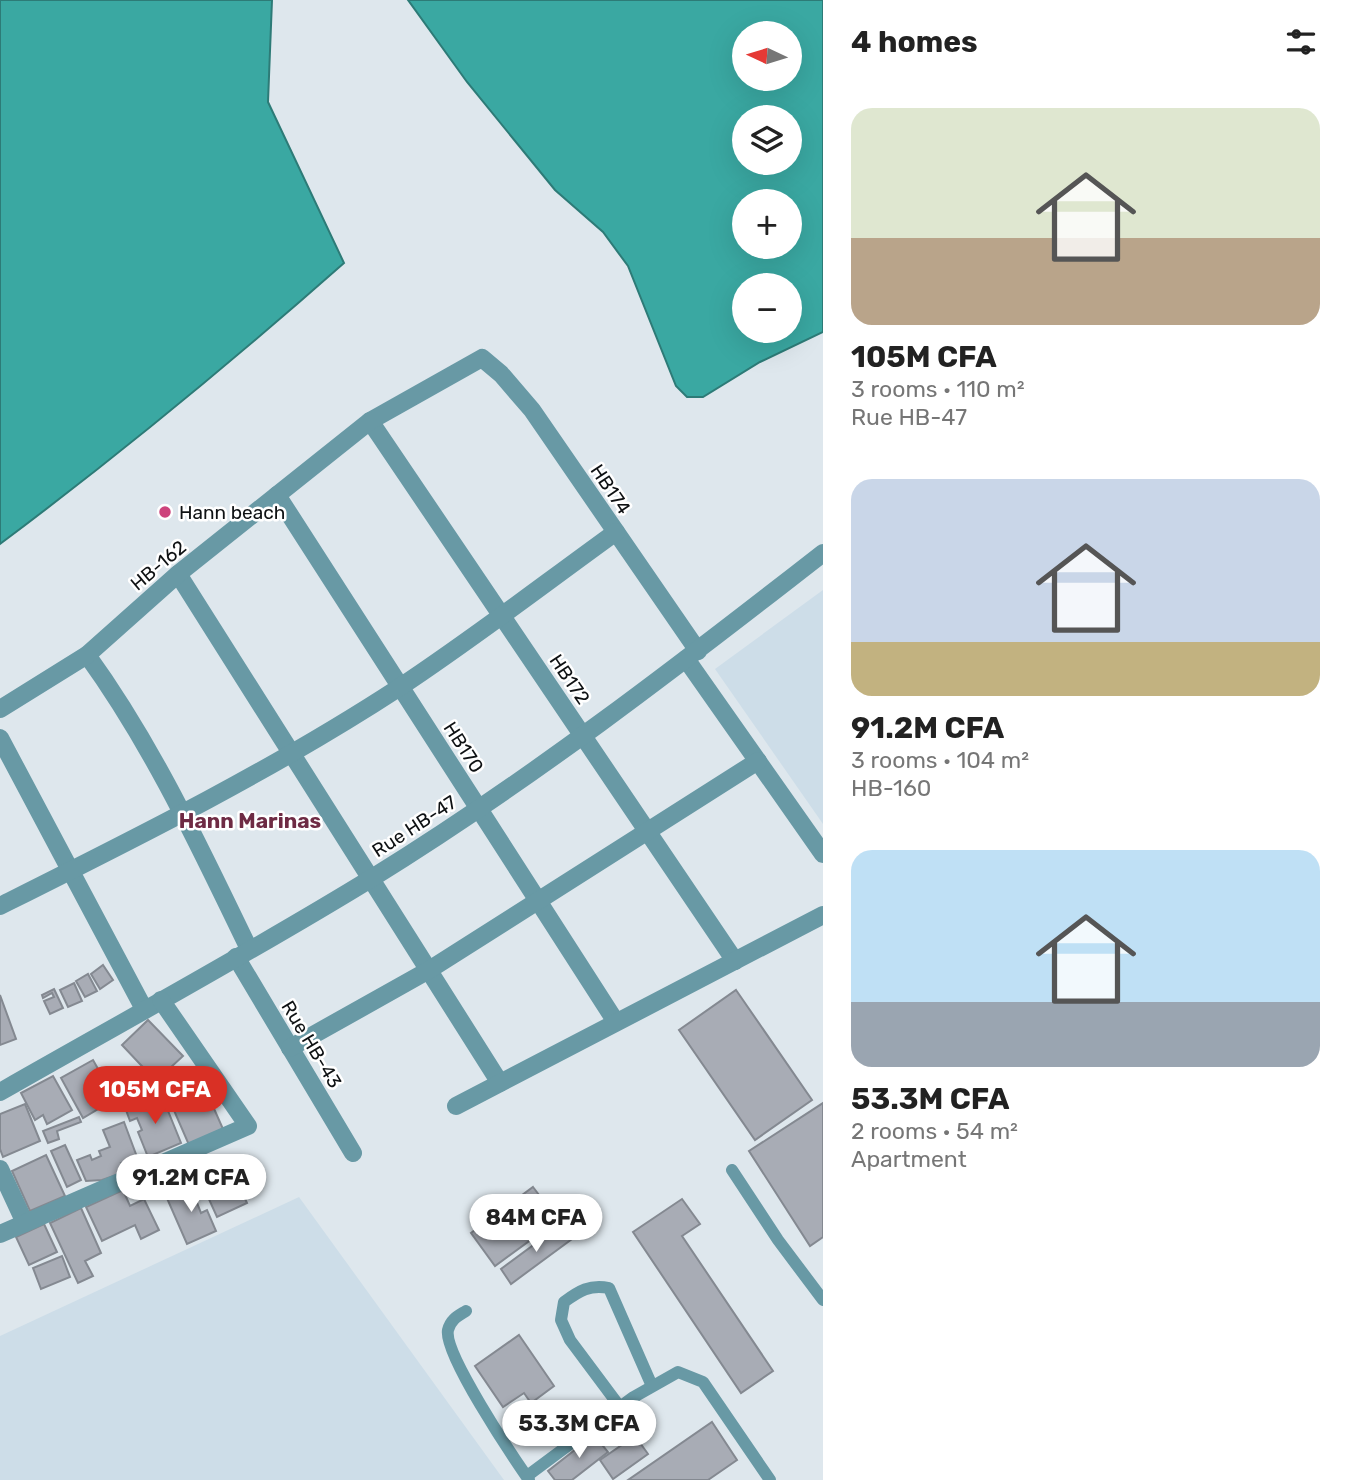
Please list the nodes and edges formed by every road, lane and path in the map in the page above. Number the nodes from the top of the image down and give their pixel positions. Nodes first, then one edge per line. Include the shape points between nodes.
1 (482, 358) joint
2 (370, 421) junction
3 (277, 495) junction
4 (616, 532) junction
5 (823, 553) edge
6 (178, 574) junction
7 (501, 615) junction
8 (87, 655) junction
9 (692, 655) junction
10 (401, 686) junction
11 (0, 709) edge
12 (583, 736) junction
13 (0, 738) edge
14 (292, 754) junction
15 (758, 761) junction
16 (479, 809) junction
17 (183, 814) junction
18 (647, 831) junction
19 (823, 854) edge
20 (70, 871) junction
21 (371, 879) junction
22 (538, 900) junction
23 (0, 906) edge
24 (823, 915) edge
25 (242, 953) junction
26 (735, 961) junction
27 (429, 970) junction
28 (160, 1000) junction
29 (144, 1009) junction
30 (616, 1023) junction
31 (290, 1048) junction
32 (500, 1083) junction
33 (0, 1093) edge
34 (456, 1106) dead end
35 (353, 1153) dead end
36 (0, 1169) edge
37 (732, 1170) dead end
38 (25, 1223) junction
39 (0, 1234) edge
40 (823, 1300) edge
41 (466, 1311) dead end
42 (652, 1386) junction
43 (620, 1407) junction
44 (528, 1478) edge
45 (763, 1478) edge

1 - 2 street, HB-162
1 - 4 street, HB174 via 532,410
2 - 3 street, HB-162
2 - 7 street, HB172
3 - 6 street, HB-162
3 - 10 street, HB170
4 - 7 street
4 - 9 street, HB174
5 - 9 street, Rue HB-47
6 - 8 street, HB-162
6 - 14 street
7 - 10 street
7 - 12 street, HB172
8 - 11 street, HB-162
8 - 17 street, Rue HB-43 via 125,708
9 - 12 street, Rue HB-47
9 - 15 street, HB174
10 - 14 street
10 - 16 street, HB170
12 - 16 street, Rue HB-47
12 - 18 street, HB172
13 - 20 street
14 - 17 street
14 - 21 street
15 - 18 street
15 - 19 street, HB174
16 - 21 street, Rue HB-47
16 - 22 street, HB170
17 - 20 street
17 - 25 street, Rue HB-43
18 - 22 street
18 - 26 street, HB172
20 - 23 street
20 - 29 street
21 - 25 street, Rue HB-47
21 - 27 street
22 - 27 street
22 - 30 street, HB170
24 - 26 street
25 - 28 street, Rue HB-47
25 - 31 street, Rue HB-43
26 - 30 street
27 - 31 street
27 - 32 street
28 - 29 street, Rue HB-47
28 - 38 street via 248,1126
29 - 33 street, Rue HB-47
30 - 32 street
31 - 35 street, Rue HB-43
32 - 34 street
36 - 38 street
37 - 40 lane
38 - 39 street
41 - 44 lane via 454,1318 449,1329 453,1356
42 - 43 lane
42 - 43 lane via 609,1288 595,1285 579,1291 564,1302 561,1320 570,1340
42 - 45 lane via 678,1372 697,1377
43 - 44 lane

